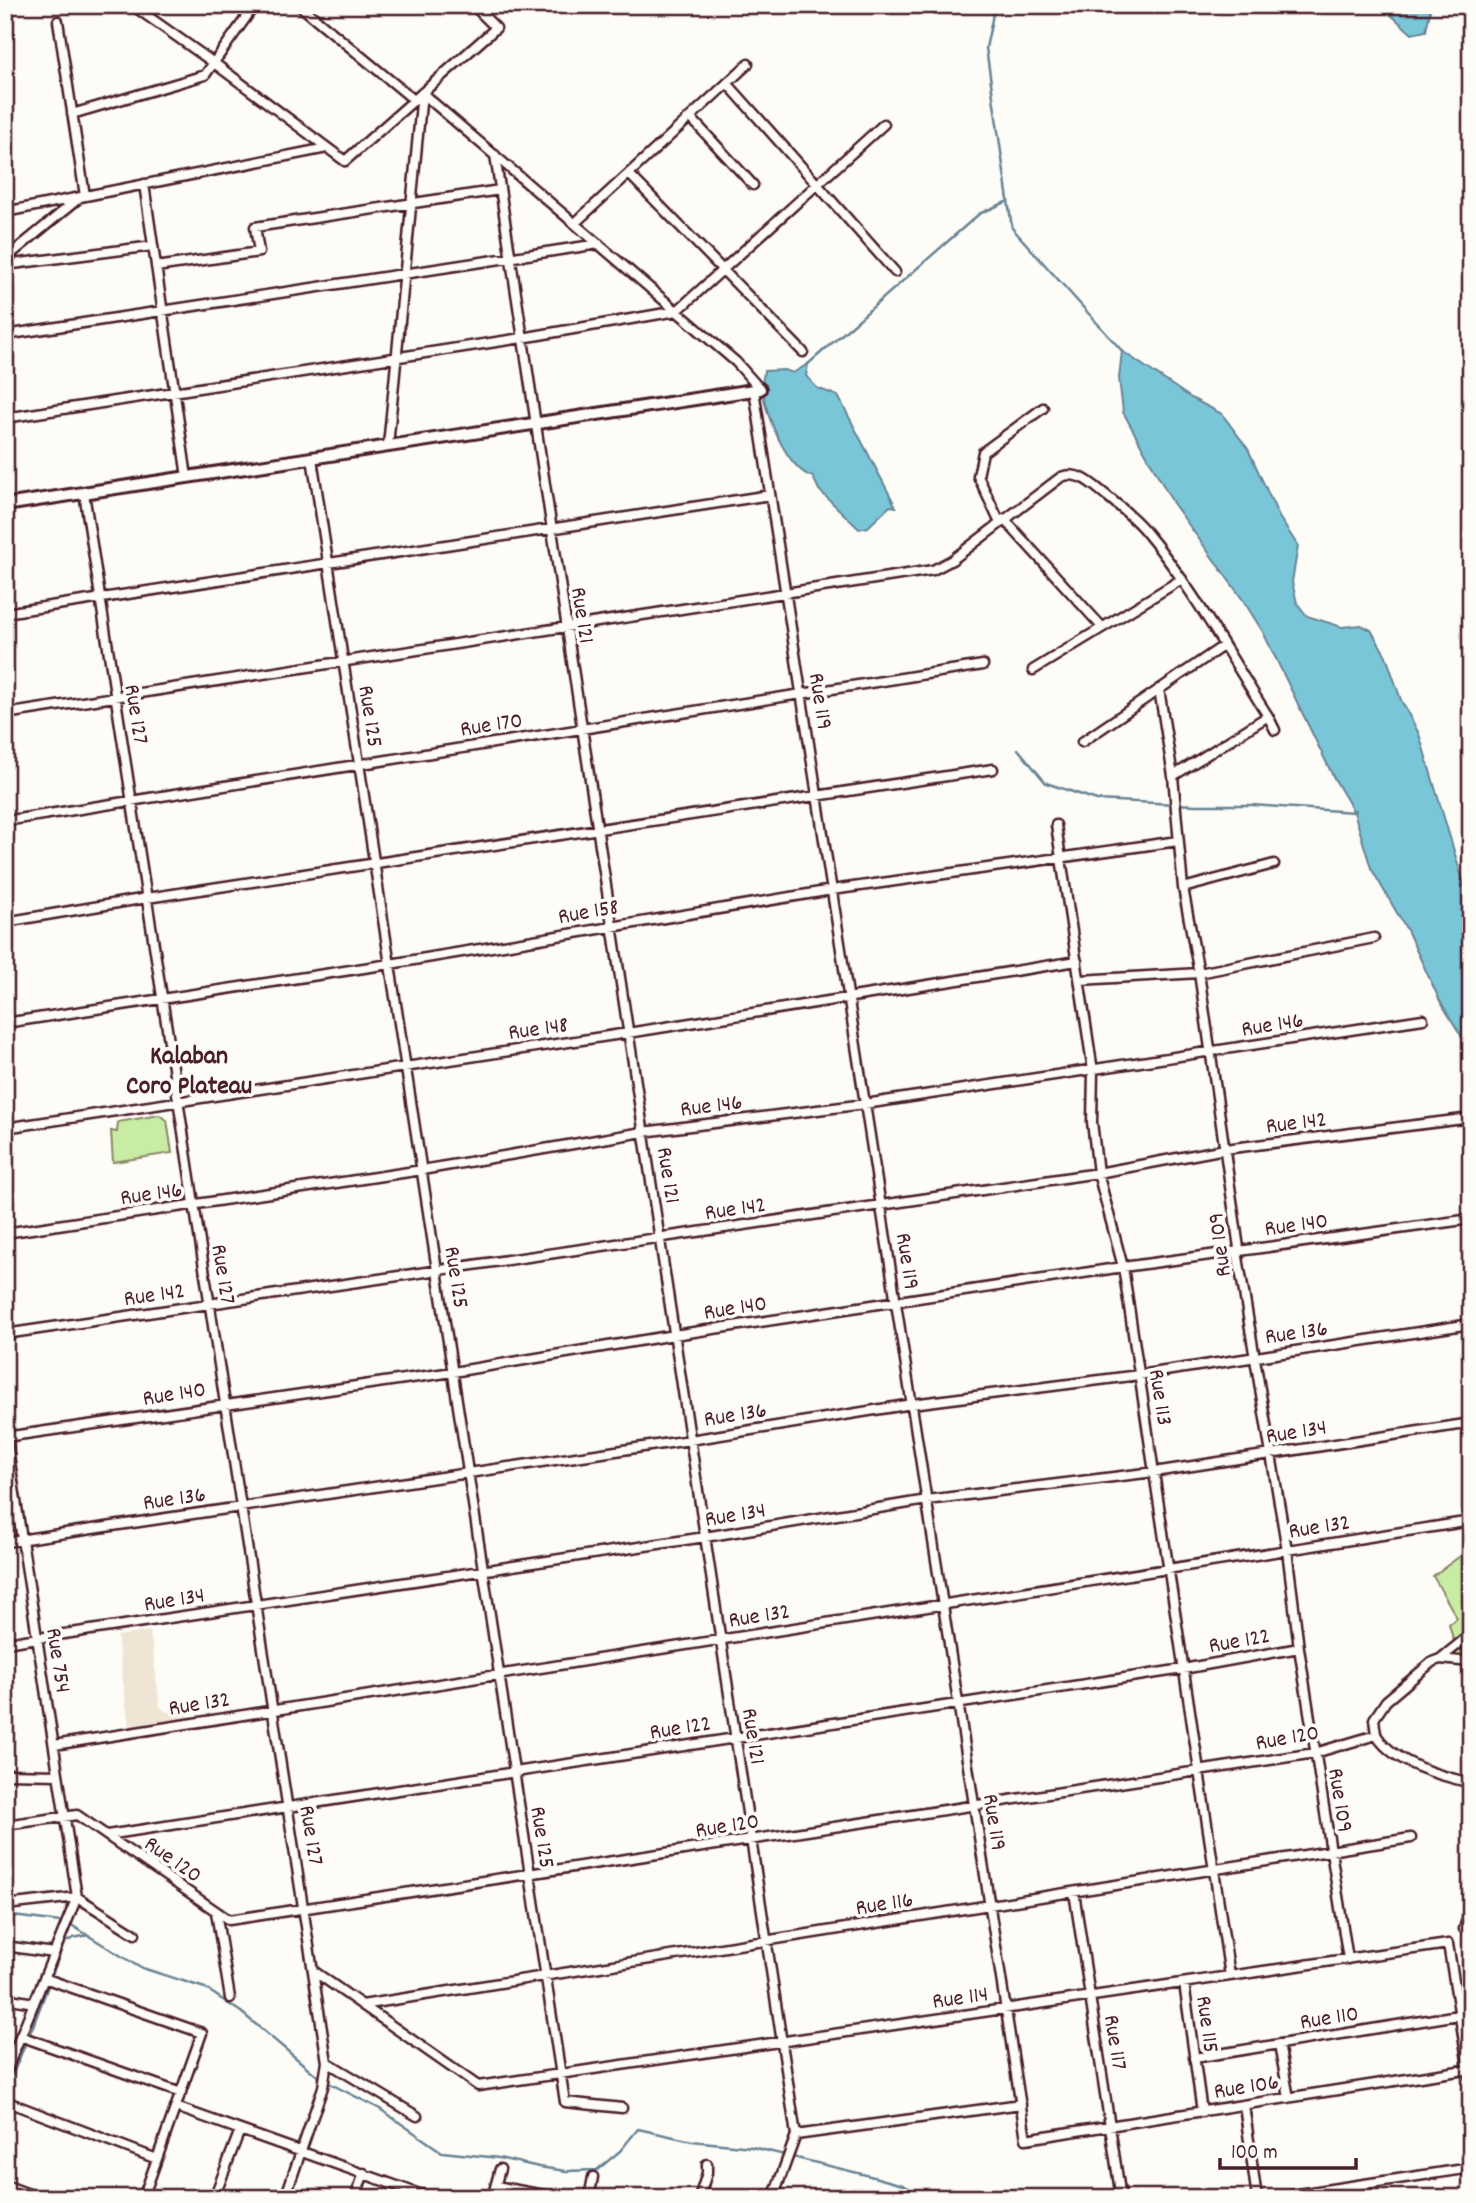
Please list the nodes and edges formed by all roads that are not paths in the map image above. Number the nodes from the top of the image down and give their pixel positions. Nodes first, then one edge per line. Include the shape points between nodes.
1 (132, 5) edge
2 (255, 5) edge
3 (299, 5) edge
4 (472, 5) edge
5 (58, 21) dead end
6 (214, 63) junction
7 (748, 64) dead end
8 (727, 83) junction
9 (422, 93) junction
10 (414, 100) junction
11 (72, 114) junction
12 (690, 117) junction
13 (884, 124) dead end
14 (327, 148) junction
15 (495, 155) junction
16 (629, 174) junction
17 (144, 184) junction
18 (753, 185) dead end
19 (817, 185) junction
20 (500, 190) junction
21 (83, 196) junction
22 (412, 203) junction
23 (5, 211) edge
24 (575, 223) junction
25 (599, 244) junction
26 (153, 246) junction
27 (510, 258) junction
28 (5, 259) edge
29 (5, 265) edge
30 (156, 267) junction
31 (724, 269) junction
32 (895, 272) dead end
33 (405, 274) junction
34 (163, 311) junction
35 (677, 311) junction
36 (5, 335) edge
37 (522, 338) junction
38 (803, 352) dead end
39 (397, 357) junction
40 (757, 389) junction
41 (174, 392) junction
42 (1043, 408) dead end
43 (5, 418) edge
44 (535, 423) junction
45 (388, 446) junction
46 (312, 457) junction
47 (187, 477) junction
48 (84, 492) junction
49 (770, 495) junction
50 (5, 505) edge
51 (1002, 521) junction
52 (551, 529) junction
53 (329, 563) junction
54 (1182, 579) junction
55 (785, 593) junction
56 (101, 598) junction
57 (5, 613) edge
58 (566, 627) junction
59 (1102, 627) junction
60 (1223, 646) junction
61 (344, 661) junction
62 (983, 665) dead end
63 (1033, 670) dead end
64 (1159, 689) junction
65 (801, 695) junction
66 (116, 697) junction
67 (5, 714) edge
68 (1268, 716) junction
69 (582, 729) junction
70 (1275, 730) dead end
71 (1082, 741) dead end
72 (359, 763) junction
73 (993, 769) dead end
74 (1172, 776) junction
75 (817, 796) junction
76 (132, 800) junction
77 (5, 821) edge
78 (1056, 825) dead end
79 (597, 829) junction
80 (1178, 841) junction
81 (1061, 858) junction
82 (375, 864) junction
83 (1274, 864) dead end
84 (1183, 888) junction
85 (832, 890) junction
86 (147, 898) junction
87 (5, 922) edge
88 (612, 925) junction
89 (1374, 938) dead end
90 (1077, 961) junction
91 (390, 964) junction
92 (1199, 973) junction
93 (1080, 980) junction
94 (848, 997) junction
95 (163, 998) junction
96 (1423, 1019) dead end
97 (5, 1023) edge
98 (628, 1033) junction
99 (1210, 1051) junction
100 (406, 1065) junction
101 (1093, 1071) junction
102 (179, 1100) junction
103 (865, 1104) junction
104 (1471, 1118) edge
105 (5, 1129) edge
106 (643, 1132) junction
107 (1225, 1149) junction
108 (422, 1170) junction
109 (1098, 1173) junction
110 (195, 1205) junction
111 (881, 1206) junction
112 (1471, 1219) edge
113 (5, 1233) edge
114 (660, 1238) junction
115 (1237, 1251) junction
116 (1123, 1267) junction
117 (437, 1269) junction
118 (896, 1301) junction
119 (211, 1304) junction
120 (1471, 1324) edge
121 (5, 1334) edge
122 (674, 1335) junction
123 (1253, 1357) junction
124 (453, 1372) junction
125 (1139, 1375) junction
126 (226, 1404) junction
127 (912, 1404) junction
128 (1471, 1423) edge
129 (6, 1434) edge
130 (691, 1440) junction
131 (1271, 1453) junction
132 (1154, 1472) junction
133 (468, 1473) junction
134 (927, 1500) junction
135 (242, 1507) junction
136 (1471, 1521) edge
137 (705, 1538) junction
138 (22, 1539) junction
139 (5, 1542) edge
140 (1287, 1550) junction
141 (1168, 1569) junction
142 (483, 1571) junction
143 (258, 1604) junction
144 (943, 1604) junction
145 (1471, 1634) edge
146 (37, 1639) junction
147 (721, 1639) junction
148 (5, 1643) edge
149 (1299, 1648) junction
150 (1440, 1659) junction
151 (1471, 1662) edge
152 (1184, 1669) junction
153 (499, 1674) junction
154 (958, 1702) junction
155 (274, 1710) junction
156 (1376, 1735) junction
157 (736, 1737) junction
158 (54, 1745) junction
159 (1315, 1753) junction
160 (1199, 1770) junction
161 (514, 1771) junction
162 (5, 1774) edge
163 (58, 1774) junction
164 (1471, 1783) edge
165 (974, 1805) junction
166 (289, 1806) junction
167 (65, 1816) junction
168 (5, 1825) edge
169 (107, 1835) junction
170 (1411, 1838) dead end
171 (751, 1840) junction
172 (1331, 1851) junction
173 (1214, 1870) junction
174 (530, 1874) junction
175 (1074, 1892) junction
176 (77, 1897) junction
177 (5, 1905) edge
178 (990, 1905) junction
179 (1471, 1906) edge
180 (305, 1909) junction
181 (216, 1912) junction
182 (1465, 1929) dead end
183 (135, 1934) dead end
184 (767, 1940) junction
185 (5, 1946) edge
186 (54, 1953) junction
187 (1348, 1959) junction
188 (315, 1972) junction
189 (546, 1976) junction
190 (1230, 1976) junction
191 (44, 1978) junction
192 (1184, 1983) junction
193 (1090, 1997) junction
194 (5, 1998) edge
195 (230, 1998) dead end
196 (34, 2003) junction
197 (362, 2005) junction
198 (1006, 2009) junction
199 (1471, 2013) edge
200 (1459, 2015) junction
201 (20, 2036) junction
202 (782, 2042) junction
203 (1279, 2044) junction
204 (1194, 2057) junction
205 (327, 2067) junction
206 (1470, 2070) edge
207 (5, 2074) edge
208 (561, 2074) junction
209 (1471, 2084) edge
210 (181, 2093) junction
211 (1289, 2098) junction
212 (5, 2101) edge
213 (1021, 2104) junction
214 (1244, 2105) junction
215 (176, 2107) junction
216 (622, 2108) dead end
217 (1202, 2112) junction
218 (417, 2116) dead end
219 (1110, 2126) junction
220 (240, 2130) junction
221 (796, 2135) junction
222 (1026, 2139) joint
223 (302, 2151) junction
224 (157, 2159) junction
225 (707, 2164) dead end
226 (1471, 2168) edge
227 (500, 2169) dead end
228 (364, 2173) junction
229 (593, 2177) dead end
230 (5, 2185) edge
231 (496, 2186) junction
232 (40, 2198) edge
233 (143, 2198) edge
234 (214, 2198) edge
235 (285, 2198) edge
236 (355, 2198) edge
237 (430, 2198) edge
238 (492, 2198) edge
239 (561, 2198) edge
240 (589, 2198) edge
241 (699, 2198) edge
242 (773, 2198) edge
243 (1121, 2198) edge
244 (1257, 2198) edge
245 (1271, 2198) edge

1 - 6 street
2 - 6 street
3 - 10 street
4 - 9 street via 496,28
5 - 11 street
6 - 11 street via 205,75
6 - 14 street
7 - 8 street
8 - 12 street
8 - 19 street
9 - 10 street
9 - 15 street
9 - 22 street
10 - 14 street via 345,161
11 - 21 street
12 - 16 street
12 - 18 street
13 - 19 street
14 - 17 street
15 - 20 street, Rue 121
15 - 24 street
16 - 24 street
16 - 31 street
17 - 21 street
17 - 26 street
19 - 31 street
19 - 32 street
20 - 22 street
20 - 27 street, Rue 121
21 - 23 street
21 - 28 street
22 - 30 street via 255,227 259,252
22 - 33 street
24 - 25 street
25 - 27 street
25 - 35 street
26 - 29 street
26 - 30 street
27 - 33 street
27 - 37 street, Rue 121
30 - 34 street
31 - 35 street
31 - 38 street
33 - 34 street
33 - 39 street
34 - 36 street
34 - 41 street
35 - 37 street
35 - 40 street via 736,362
37 - 39 street
37 - 44 street, Rue 121
39 - 41 street
39 - 45 street
40 - 44 street
40 - 49 street, Rue 119
41 - 43 street
41 - 47 street
42 - 51 street via 983,452 978,476
44 - 45 street
44 - 52 street, Rue 121
45 - 46 street
46 - 47 street
46 - 53 street, Rue 125
47 - 48 street
48 - 50 street
48 - 56 street, Rue 127
49 - 52 street
49 - 55 street, Rue 119
51 - 54 street via 1061,477 1079,475 1135,520
51 - 55 street via 933,569
51 - 59 street
52 - 53 street
52 - 58 street, Rue 121
53 - 56 street
53 - 61 street, Rue 125
54 - 59 street
54 - 60 street
55 - 58 street
55 - 65 street, Rue 119
56 - 57 street
56 - 66 street, Rue 127
58 - 61 street
58 - 69 street, Rue 121
59 - 63 street
60 - 64 street
60 - 68 street
61 - 66 street
61 - 72 street, Rue 125
62 - 65 street, Rue 170
64 - 71 street
64 - 74 street, Rue 109
65 - 69 street, Rue 170
65 - 75 street, Rue 119
66 - 67 street
66 - 76 street, Rue 127
68 - 70 street
68 - 74 street
69 - 72 street, Rue 170
69 - 79 street, Rue 121
72 - 76 street, Rue 170
72 - 82 street, Rue 125
73 - 75 street
74 - 80 street, Rue 109
75 - 79 street
75 - 85 street, Rue 119
76 - 77 street, Rue 170
76 - 86 street, Rue 127
78 - 81 street, Rue 113
79 - 82 street
79 - 88 street, Rue 121
80 - 81 street, Rue 158
80 - 84 street, Rue 109
81 - 85 street, Rue 158
81 - 90 street, Rue 113
82 - 86 street
82 - 91 street, Rue 125
83 - 84 street
84 - 92 street, Rue 109
85 - 88 street, Rue 158
85 - 94 street, Rue 119
86 - 87 street
86 - 95 street, Rue 127
88 - 91 street, Rue 158
88 - 98 street, Rue 121
89 - 92 street
90 - 93 street, Rue 113
90 - 94 street, Rue 148
91 - 95 street, Rue 158
91 - 100 street, Rue 125
92 - 93 street
92 - 99 street, Rue 109
93 - 101 street, Rue 113
94 - 98 street, Rue 148
94 - 103 street, Rue 119
95 - 97 street, Rue 158
95 - 102 street, Rue 127
96 - 99 street, Rue 146
98 - 100 street, Rue 148
98 - 106 street, Rue 121
99 - 101 street, Rue 146
99 - 107 street, Rue 109
100 - 102 street, Rue 148
100 - 108 street, Rue 125
101 - 103 street, Rue 146
101 - 109 street, Rue 113
102 - 105 street, Rue 148
102 - 110 street, Rue 127
103 - 106 street, Rue 146
103 - 111 street, Rue 119
104 - 107 street, Rue 142
106 - 108 street, Rue 146
106 - 114 street, Rue 121
107 - 109 street, Rue 142
107 - 115 street, Rue 109
108 - 110 street, Rue 146
108 - 117 street, Rue 125
109 - 111 street, Rue 142
109 - 116 street, Rue 113
110 - 113 street, Rue 146
110 - 119 street, Rue 127
111 - 114 street, Rue 142
111 - 118 street, Rue 119
112 - 115 street, Rue 140
114 - 117 street, Rue 142
114 - 122 street, Rue 121
115 - 116 street, Rue 140
115 - 123 street, Rue 109
116 - 118 street, Rue 140
116 - 125 street, Rue 113
117 - 119 street, Rue 142
117 - 124 street, Rue 125
118 - 122 street, Rue 140
118 - 127 street, Rue 119
119 - 121 street, Rue 142
119 - 126 street, Rue 127
120 - 123 street, Rue 136
122 - 124 street, Rue 140
122 - 130 street, Rue 121
123 - 125 street, Rue 136
123 - 131 street, Rue 109
124 - 126 street, Rue 140
124 - 133 street, Rue 125
125 - 127 street, Rue 136
125 - 132 street, Rue 113
126 - 129 street, Rue 140
126 - 135 street, Rue 127
127 - 130 street, Rue 136
127 - 134 street, Rue 119
128 - 131 street, Rue 134
129 - 138 street, Rue 754
130 - 133 street, Rue 136
130 - 137 street, Rue 121
131 - 132 street, Rue 134
131 - 140 street, Rue 109
132 - 134 street, Rue 134
132 - 141 street, Rue 113
133 - 135 street, Rue 136
133 - 142 street, Rue 125
134 - 137 street, Rue 134
134 - 144 street, Rue 119
135 - 138 street, Rue 136
135 - 143 street, Rue 127
136 - 140 street, Rue 132
137 - 142 street, Rue 134
137 - 147 street, Rue 121
138 - 139 street, Rue 136
138 - 146 street, Rue 754
140 - 141 street, Rue 132
140 - 149 street, Rue 109
141 - 144 street, Rue 132
141 - 152 street, Rue 113
142 - 143 street, Rue 134
142 - 153 street, Rue 125
143 - 146 street, Rue 134
143 - 155 street, Rue 127
144 - 147 street, Rue 132
144 - 154 street, Rue 119
145 - 150 street
146 - 148 street, Rue 134
146 - 158 street, Rue 754
147 - 153 street, Rue 132
147 - 157 street, Rue 121
149 - 152 street, Rue 122
149 - 159 street, Rue 109
150 - 151 street
150 - 156 street via 1386,1701 1374,1719
152 - 154 street, Rue 122
152 - 160 street, Rue 113
153 - 155 street, Rue 132
153 - 161 street, Rue 125
154 - 157 street, Rue 122
154 - 165 street, Rue 119
155 - 158 street, Rue 132
155 - 166 street, Rue 127
156 - 159 street, Rue 120
156 - 164 street via 1392,1751 1426,1770
157 - 161 street, Rue 122
157 - 171 street, Rue 121
158 - 163 street, Rue 754
159 - 160 street, Rue 120
159 - 172 street, Rue 109
160 - 165 street, Rue 120
160 - 173 street, Rue 113
161 - 166 street, Rue 122
161 - 174 street, Rue 125
162 - 163 street
163 - 167 street, Rue 754
165 - 171 street, Rue 120
165 - 178 street, Rue 119
166 - 169 street, Rue 122
166 - 180 street, Rue 127
167 - 168 street
167 - 169 street, Rue 120 via 77,1815
167 - 176 street, Rue 754
169 - 181 street, Rue 120
170 - 172 street, Rue 116
171 - 174 street, Rue 120
171 - 184 street, Rue 121
172 - 173 street, Rue 116
172 - 187 street, Rue 109
173 - 175 street, Rue 116
173 - 190 street, Rue 113
174 - 180 street, Rue 120
174 - 189 street, Rue 125
175 - 178 street, Rue 116
175 - 193 street, Rue 117
176 - 177 street
176 - 183 street
176 - 186 street
178 - 184 street, Rue 116
178 - 198 street, Rue 119
179 - 182 street
180 - 181 street, Rue 120 via 229,1920
180 - 188 street, Rue 127
181 - 195 street
184 - 189 street, Rue 116
184 - 202 street, Rue 121
185 - 186 street
186 - 191 street
187 - 190 street, Rue 114
187 - 200 street, Rue 114 via 1448,1944
188 - 197 street
188 - 205 street, Rue 127
189 - 197 street, Rue 116
189 - 208 street, Rue 125
190 - 192 street, Rue 114
191 - 196 street
191 - 210 street via 202,2033
192 - 193 street, Rue 114
192 - 204 street, Rue 115
193 - 198 street, Rue 114
193 - 219 street, Rue 117
194 - 196 street
196 - 201 street
197 - 208 street, Rue 114 via 478,2086
198 - 202 street, Rue 114
198 - 213 street, Rue 119
199 - 200 street, Rue 110
200 - 203 street, Rue 110
200 - 206 street
201 - 207 street
201 - 210 street
202 - 208 street, Rue 114
202 - 221 street, Rue 121
203 - 204 street, Rue 110
203 - 211 street
204 - 217 street, Rue 115
205 - 218 street
205 - 223 street
206 - 209 street
206 - 211 street, Rue 106
208 - 216 street, Rue 125 via 565,2102
210 - 215 street
211 - 214 street, Rue 106
212 - 224 street
213 - 221 street
213 - 222 street, Rue 119
214 - 217 street, Rue 106
214 - 244 street
215 - 220 street
215 - 224 street
217 - 219 street, Rue 106
219 - 222 street, Rue 106
219 - 243 street, Rue 117
220 - 223 street
220 - 234 street
221 - 242 street, Rue 121
223 - 228 street
223 - 235 street
224 - 233 street
225 - 241 street
226 - 245 street
227 - 231 street
228 - 236 street
228 - 237 street
229 - 240 street
230 - 232 street
231 - 238 street
231 - 239 street

